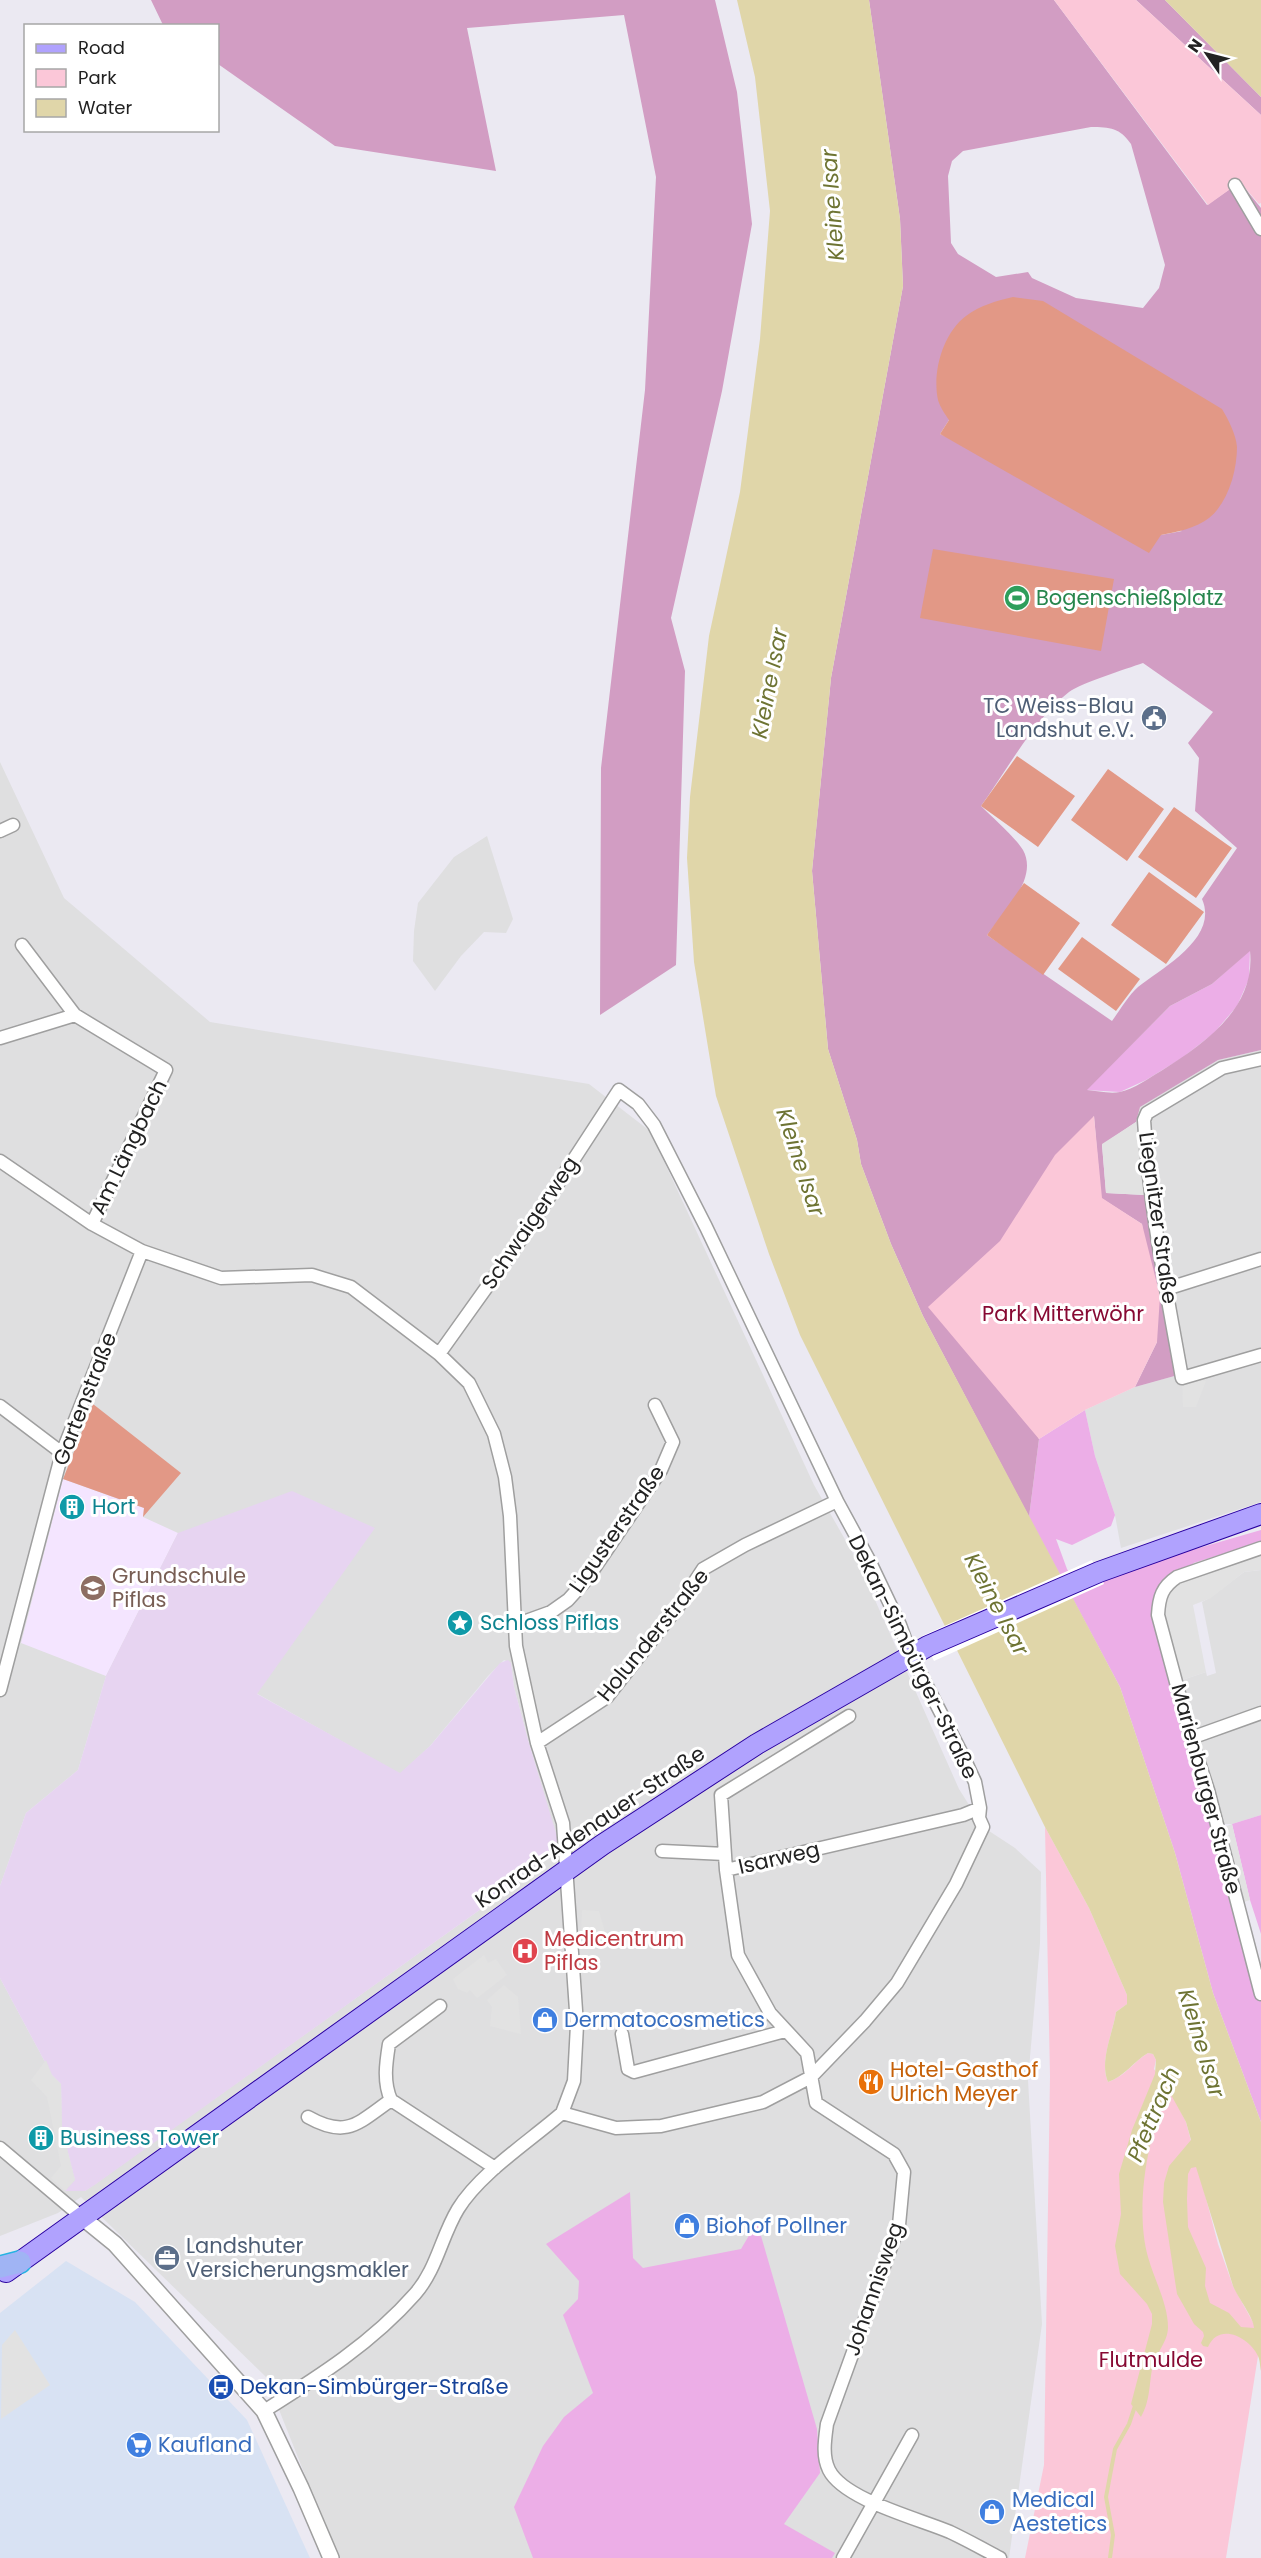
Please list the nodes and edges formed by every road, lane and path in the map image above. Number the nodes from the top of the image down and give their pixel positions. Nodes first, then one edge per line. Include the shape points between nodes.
1 (1235, 185) dead end
2 (1261, 229) edge
3 (13, 825) dead end
4 (0, 831) edge
5 (22, 945) dead end
6 (75, 1015) junction
7 (0, 1038) edge
8 (1261, 1059) edge
9 (619, 1090) joint
10 (0, 1161) edge
11 (92, 1224) junction
12 (142, 1251) junction
13 (1261, 1259) edge
14 (1166, 1289) junction
15 (439, 1354) junction
16 (1261, 1355) edge
17 (655, 1405) dead end
18 (0, 1406) edge
19 (62, 1453) junction
20 (837, 1501) junction
21 (1261, 1514) edge
22 (1261, 1548) edge
23 (515, 1625) junction
24 (916, 1652) junction
25 (2, 1673) edge
26 (0, 1690) edge
27 (1261, 1713) edge
28 (849, 1716) dead end
29 (1191, 1738) junction
30 (537, 1743) junction
31 (980, 1808) junction
32 (662, 1851) dead end
33 (725, 1854) junction
34 (568, 1869) junction
35 (726, 1870) junction
36 (1261, 1994) edge
37 (440, 2006) dead end
38 (785, 2031) junction
39 (622, 2034) dead end
40 (811, 2077) junction
41 (391, 2100) junction
42 (562, 2113) junction
43 (308, 2117) dead end
44 (0, 2148) edge
45 (495, 2168) junction
46 (83, 2218) junction
47 (10, 2265) edge
48 (0, 2276) edge
49 (264, 2411) junction
50 (912, 2435) dead end
51 (873, 2502) junction
52 (331, 2558) edge
53 (843, 2558) edge
54 (1000, 2558) edge

1 - 2 street
3 - 4 street
5 - 6 street, Am Längbach
6 - 7 street
6 - 11 street, Am Längbach via 166,1070
8 - 14 street, Liegnitzer Straße via 1222,1068 1147,1113 1144,1120
9 - 15 street, Schwaigerweg via 529,1228
9 - 20 street, Dekan-Simbürger-Straße via 638,1104 654,1125
10 - 11 street
11 - 12 street
12 - 15 street via 221,1278 312,1275 351,1287
12 - 19 street, Gartenstraße
13 - 14 street
14 - 16 street, Liegnitzer Straße via 1182,1378
15 - 23 street via 470,1383 494,1434 510,1516
17 - 23 street, Ligusterstraße via 673,1442 661,1470 607,1551 568,1600 551,1612
18 - 19 street
19 - 25 street, Gartenstraße
20 - 24 street, Dekan-Simbürger-Straße
20 - 30 street, Holunderstraße via 703,1569 608,1698
21 - 24 main road, Konrad-Adenauer-Straße via 1099,1572
22 - 29 street, Marienburger Straße via 1176,1577 1166,1584 1159,1599 1158,1615
23 - 30 street via 524,1692
24 - 31 street, Dekan-Simbürger-Straße via 975,1782
24 - 34 main road, Konrad-Adenauer-Straße via 757,1744
25 - 26 street, Gartenstraße
27 - 29 street
28 - 33 street, Isarweg via 721,1795
29 - 36 street, Marienburger Straße
30 - 34 street via 563,1823
31 - 35 street, Isarweg
31 - 40 street, Dekan-Simbürger-Straße via 983,1827 956,1884 897,1983
32 - 33 street
33 - 35 street, Isarweg
34 - 42 street via 577,2025 574,2081
34 - 46 main road, Konrad-Adenauer-Straße
35 - 38 street, Johannisweg via 738,1955
37 - 41 street via 389,2044 386,2074
38 - 39 street via 634,2072 628,2069
38 - 40 street, Johannisweg via 807,2053
40 - 42 street, Dekan-Simbürger-Straße via 763,2102 661,2126 616,2128
40 - 51 street, Johannisweg via 816,2103 894,2154 904,2172 899,2225 835,2400 824,2448 829,2470 843,2485
41 - 43 street via 343,2129 327,2127
41 - 45 street
42 - 45 street
44 - 46 street
45 - 49 street via 459,2207 435,2265 416,2294 353,2352
46 - 47 main road, Konrad-Adenauer-Straße
46 - 49 street via 115,2244
47 - 48 main road, Konrad-Adenauer-Straße
49 - 52 street
50 - 51 street
51 - 53 street
51 - 54 street, Johannisweg via 951,2532

